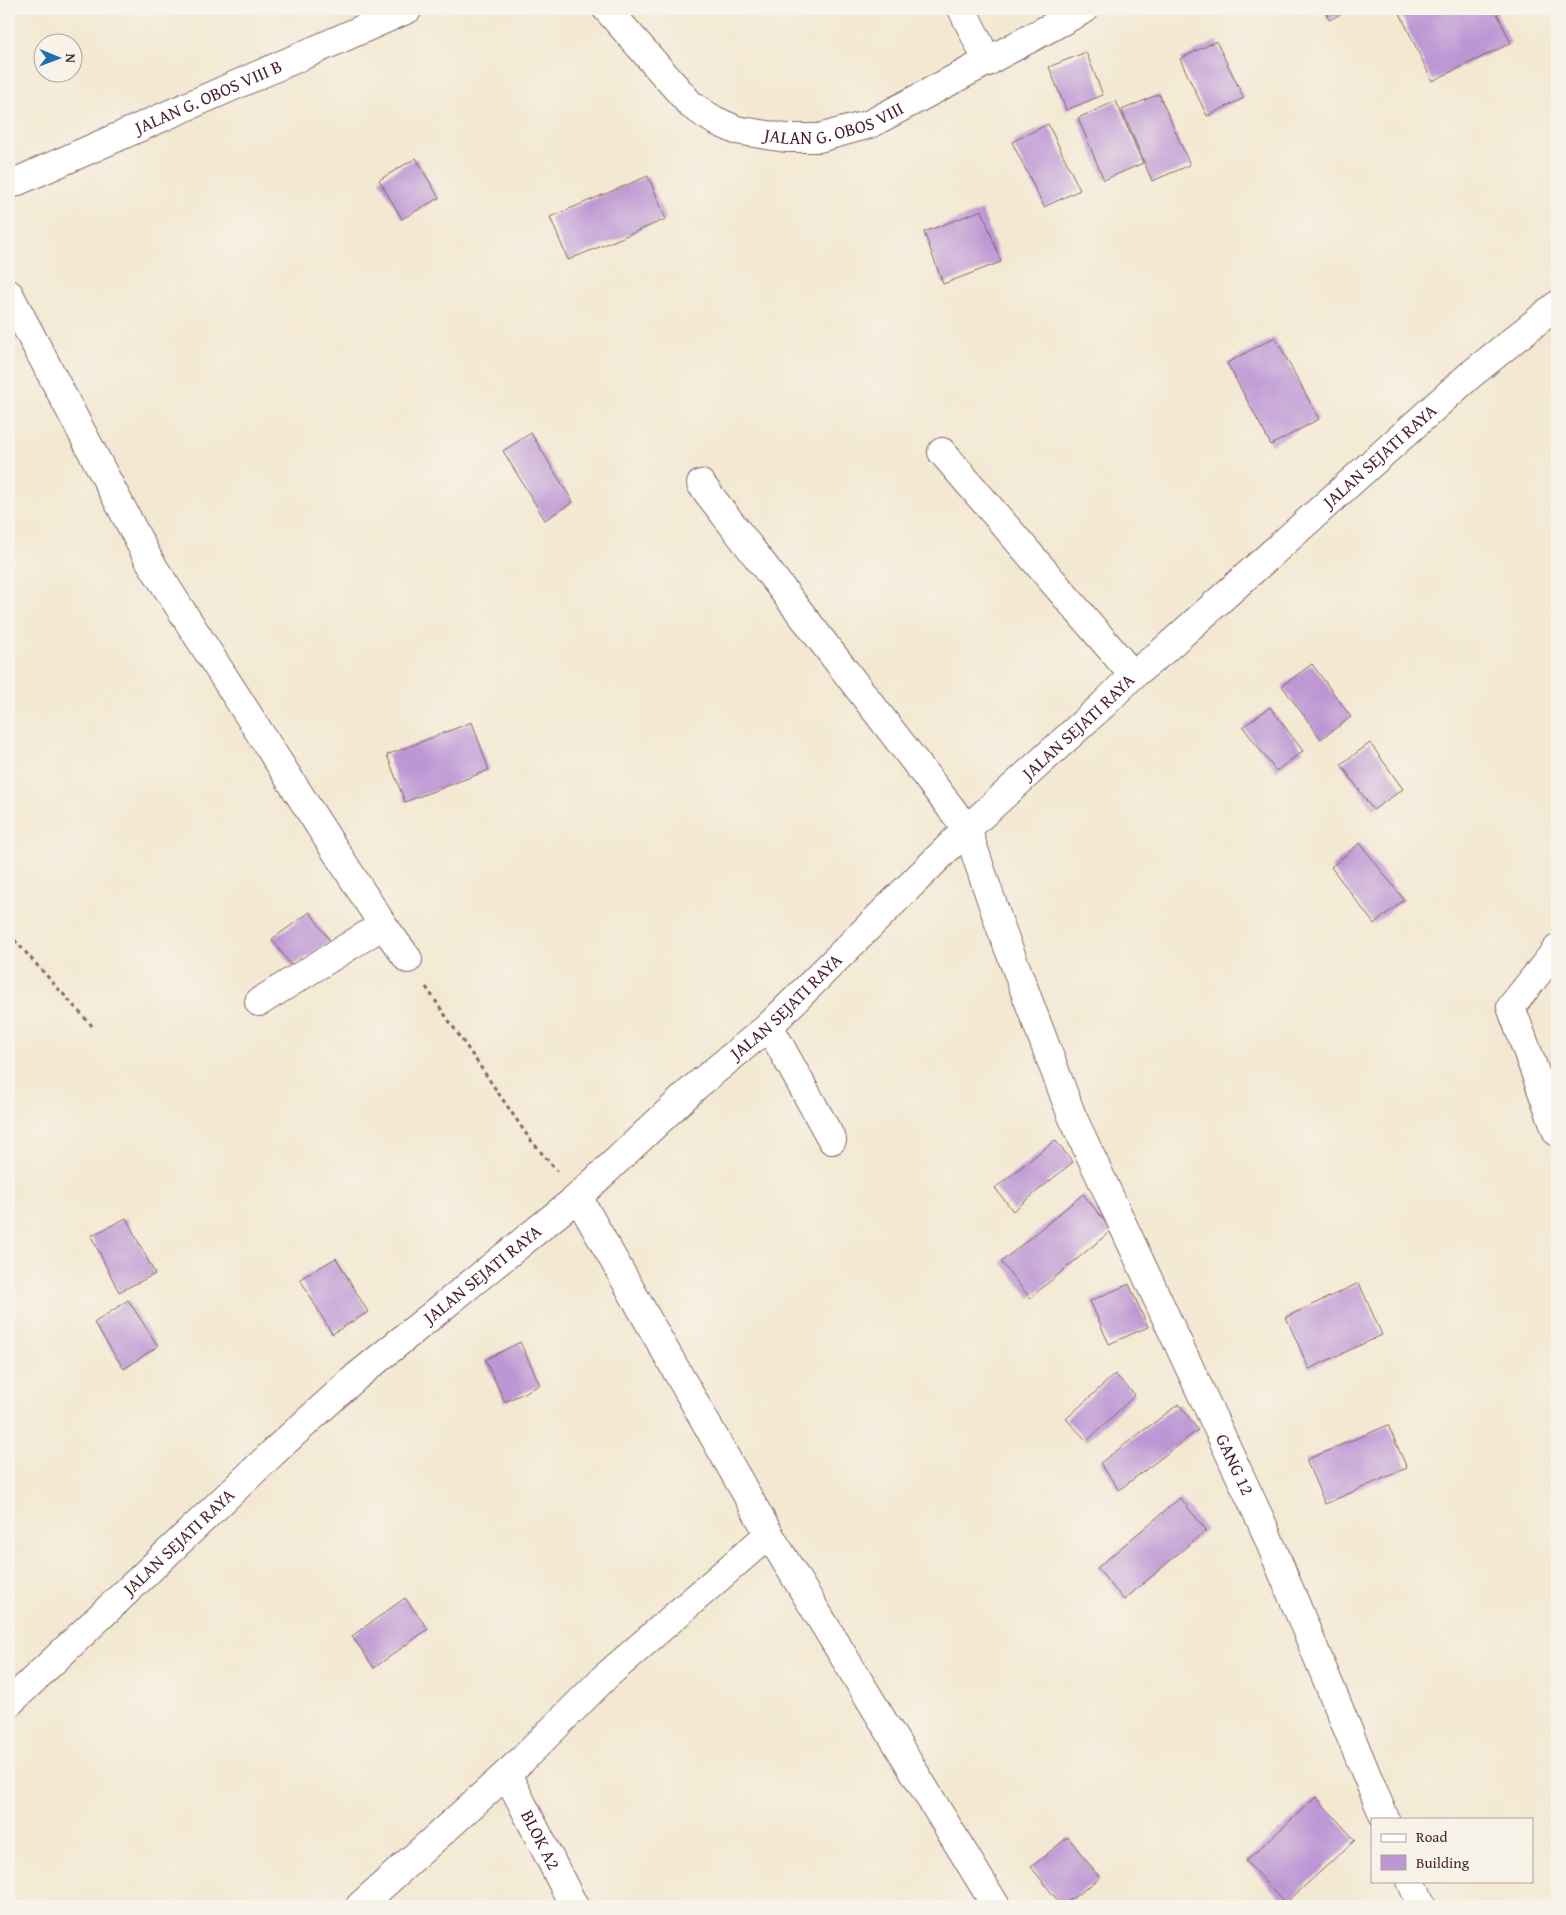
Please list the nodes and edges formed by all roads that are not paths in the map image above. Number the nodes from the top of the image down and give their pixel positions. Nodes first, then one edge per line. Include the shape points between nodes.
1 (408, 9) edge
2 (607, 9) edge
3 (962, 9) edge
4 (1085, 9) edge
5 (988, 62) junction
6 (9, 186) edge
7 (9, 294) edge
8 (1557, 305) edge
9 (942, 452) dead end
10 (701, 484) dead end
11 (1133, 675) junction
12 (967, 829) junction
13 (384, 926) junction
14 (1557, 949) edge
15 (408, 959) road end
16 (259, 1002) dead end
17 (769, 1026) junction
18 (1557, 1132) edge
19 (832, 1140) dead end
20 (578, 1197) junction
21 (769, 1534) junction
22 (9, 1702) edge
23 (507, 1774) junction
24 (1385, 1818) edge
25 (1411, 1882) edge
26 (360, 1906) edge
27 (574, 1906) edge
28 (996, 1906) edge
29 (1422, 1906) edge

1 - 6 street, JALAN G. OBOS VIII B
2 - 5 street, JALAN G. OBOS VIII via 691,105 736,130 786,138 819,138 870,124
3 - 5 street
4 - 5 street, JALAN G. OBOS VIII
7 - 13 street via 149,560
8 - 11 street, JALAN SEJATI RAYA via 1469,376
9 - 11 street
10 - 12 street, GANG 12
11 - 12 street, JALAN SEJATI RAYA
12 - 17 street, JALAN SEJATI RAYA
12 - 24 street, GANG 12 via 1072,1116 1261,1521
13 - 15 street
13 - 16 street
14 - 18 street via 1512,1007
17 - 19 street
17 - 20 street, JALAN SEJATI RAYA via 695,1087
20 - 21 street
20 - 22 street, JALAN SEJATI RAYA via 356,1377
21 - 23 street via 605,1677
21 - 28 street
23 - 26 street
23 - 27 street, BLOK A2
25 - 29 street

